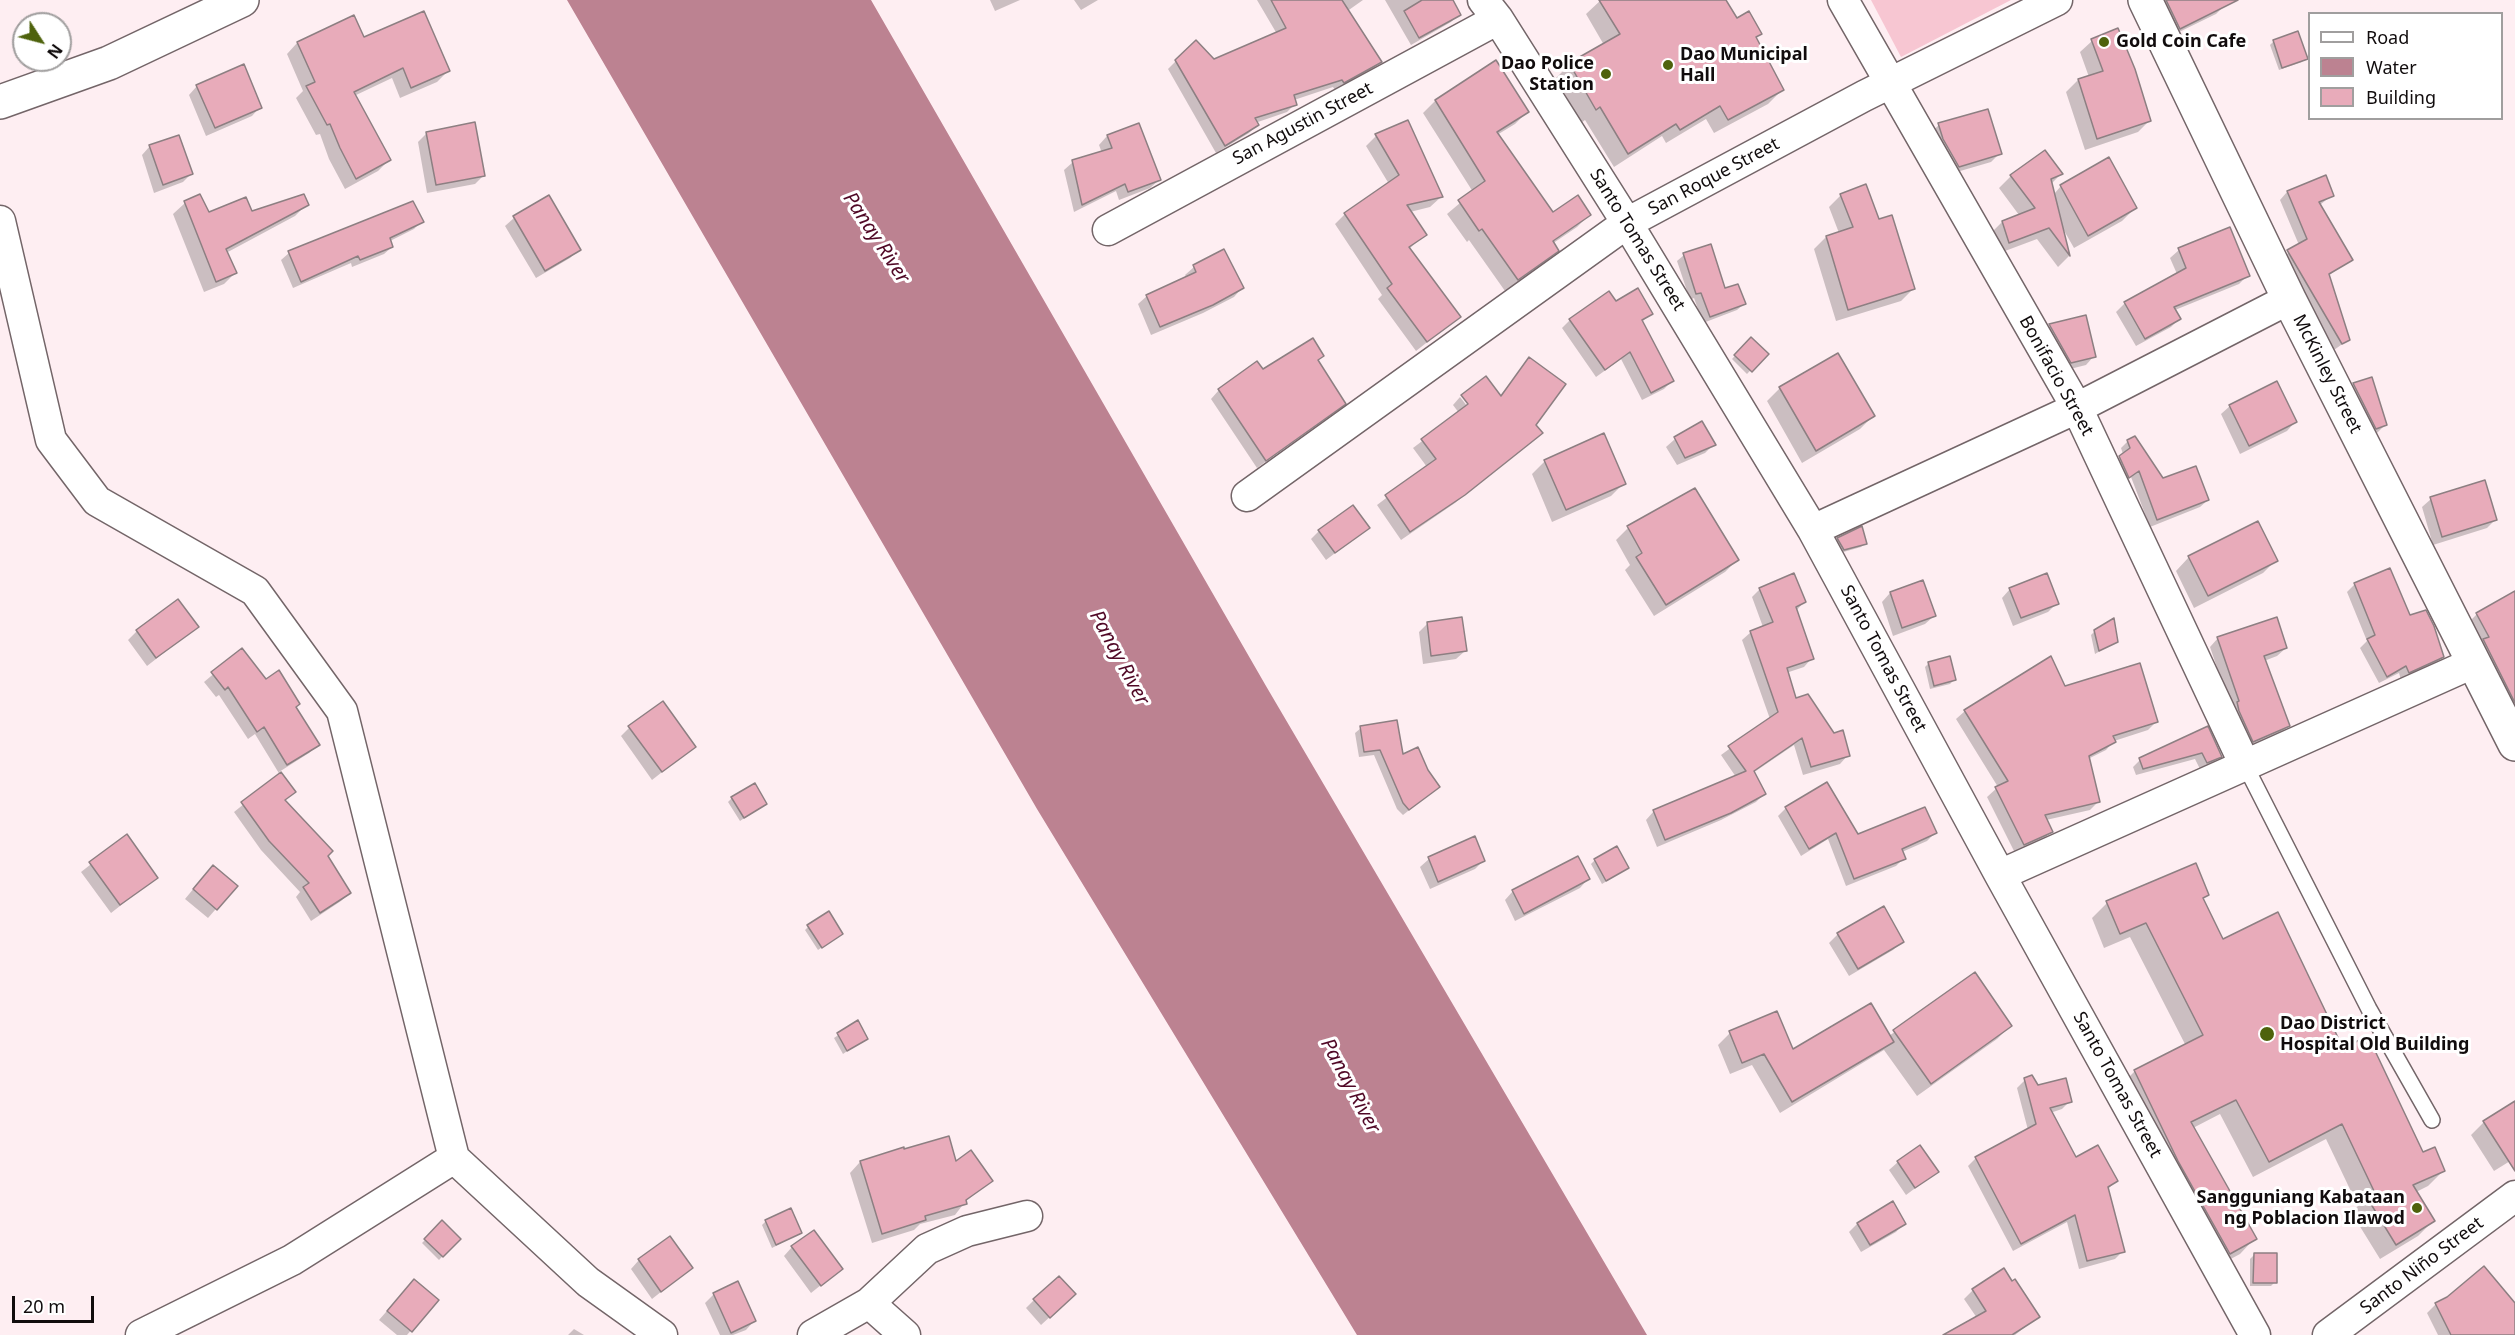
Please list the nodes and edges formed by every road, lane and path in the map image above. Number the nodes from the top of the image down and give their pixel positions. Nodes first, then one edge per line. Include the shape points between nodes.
1 (242, 0) edge
2 (1843, 0) edge
3 (2057, 0) edge
4 (2145, 0) edge
5 (1490, 9) edge
6 (1892, 84) junction
7 (0, 102) edge
8 (0, 221) edge
9 (1627, 223) junction
10 (1108, 230) dead end
11 (2289, 299) junction
12 (2077, 408) junction
13 (1247, 496) dead end
14 (1814, 530) junction
15 (2473, 663) junction
16 (2515, 744) edge
17 (2245, 765) junction
18 (2000, 875) junction
19 (2432, 1120) dead end
20 (454, 1158) junction
21 (2515, 1196) edge
22 (1027, 1216) dead end
23 (869, 1303) junction
24 (141, 1335) edge
25 (662, 1335) edge
26 (813, 1335) edge
27 (905, 1335) edge
28 (2255, 1335) edge
29 (2328, 1335) edge

1 - 7 street via 110,63
2 - 6 street, Bonifacio Street
3 - 6 street, San Roque Street
4 - 11 street, McKinley Street
5 - 9 street, Santo Tomas Street
5 - 10 street, San Agustin Street
6 - 9 street, San Roque Street
6 - 12 street, Bonifacio Street
8 - 20 street via 51,440 98,501 255,591 342,711
9 - 13 street, San Roque Street
9 - 14 street, Santo Tomas Street
11 - 12 street
11 - 15 street, McKinley Street
12 - 14 street
12 - 17 street, Bonifacio Street
14 - 18 street, Santo Tomas Street
15 - 16 street, McKinley Street
15 - 17 street
17 - 18 street
17 - 19 lane via 2369,1009
18 - 28 street, Santo Tomas Street
20 - 24 street via 292,1260
20 - 25 street via 588,1282
21 - 29 street, Santo Niño Street
22 - 23 street via 967,1231 927,1249
23 - 26 street
23 - 27 street

